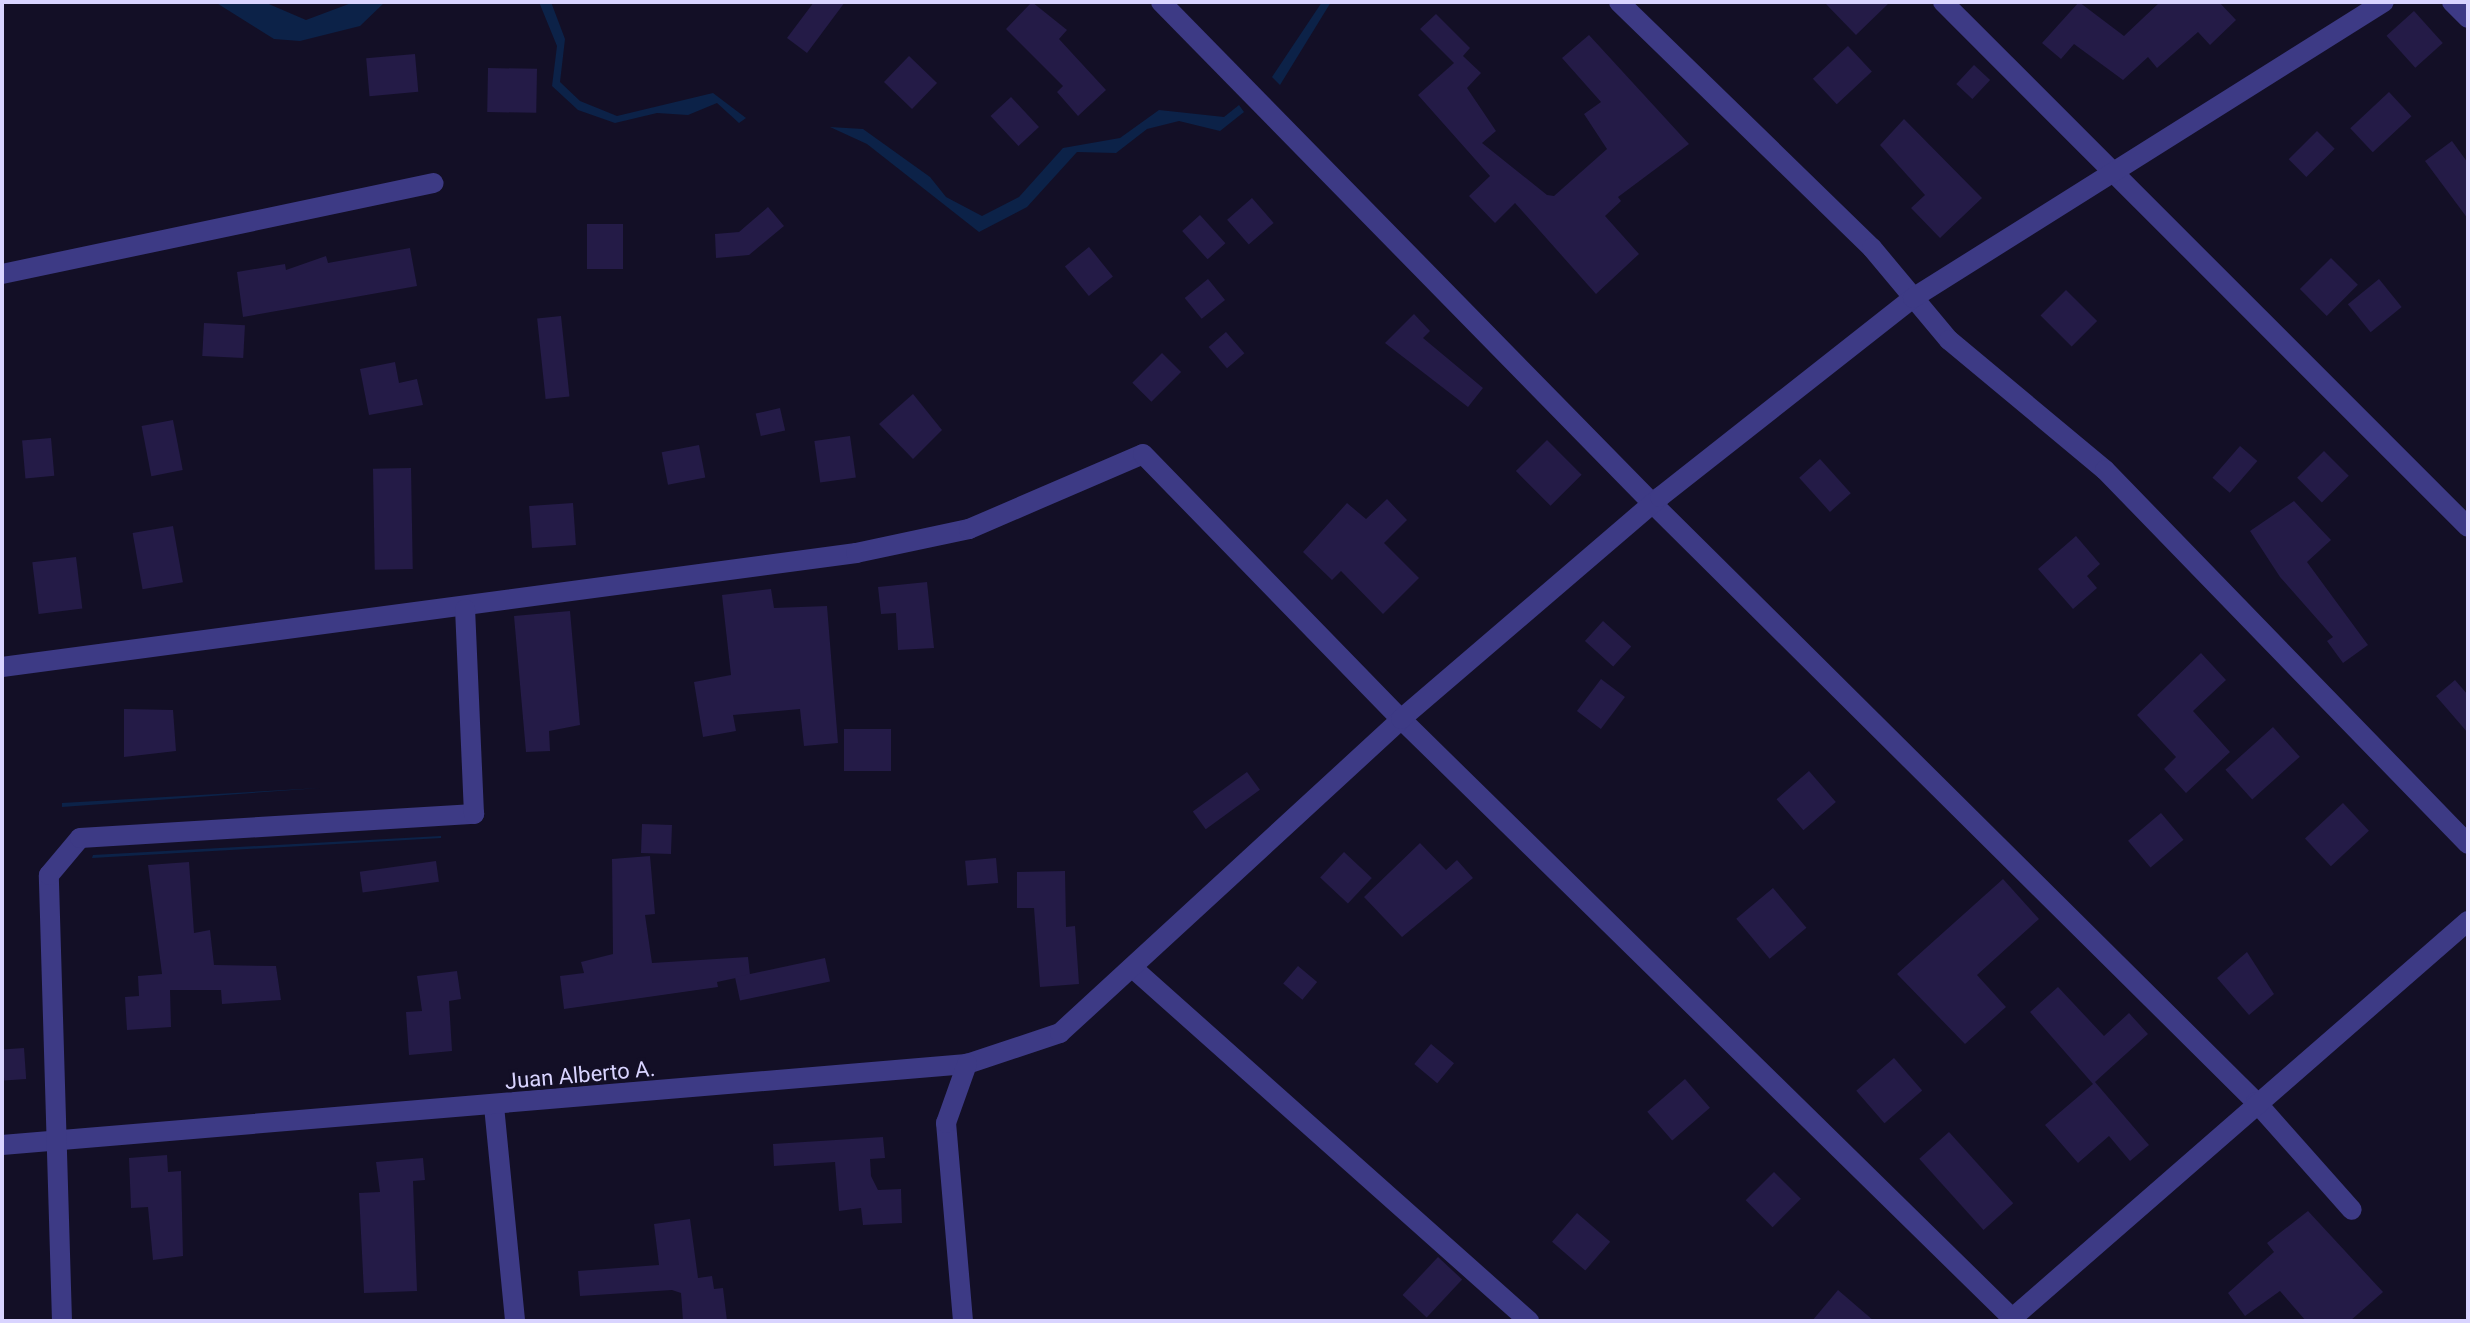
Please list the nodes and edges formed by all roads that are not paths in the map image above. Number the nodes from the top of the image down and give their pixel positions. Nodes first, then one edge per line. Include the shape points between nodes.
1 (1161, 2) edge
2 (1619, 2) edge
3 (1943, 2) edge
4 (2384, 2) edge
5 (2452, 2) edge
6 (2468, 18) edge
7 (2118, 171) junction
8 (433, 183) dead end
9 (2, 274) edge
10 (1913, 298) junction
11 (1653, 504) junction
12 (2468, 527) edge
13 (465, 609) junction
14 (2, 667) edge
15 (1401, 719) junction
16 (2468, 844) edge
17 (2468, 921) edge
18 (1135, 970) junction
19 (967, 1064) junction
20 (2256, 1102) junction
21 (494, 1106) junction
22 (55, 1140) junction
23 (2, 1145) edge
24 (2352, 1210) dead end
25 (2012, 1320) edge
26 (62, 1321) edge
27 (515, 1321) edge
28 (963, 1321) edge
29 (1529, 1321) edge

1 - 11 street
2 - 10 street via 1872,248
3 - 7 street
4 - 7 street, Juan Alberto A.
5 - 6 street
7 - 10 street, Juan Alberto A.
7 - 12 street
8 - 9 street
10 - 11 street, Juan Alberto A.
10 - 16 street via 1949,340 2105,470
11 - 15 street, Juan Alberto A.
11 - 20 street
13 - 14 street
13 - 15 street via 856,553 969,529 1143,454
13 - 22 street via 474,814 80,838 63,852 49,875
15 - 18 street, Juan Alberto A.
15 - 25 street
17 - 20 street
18 - 19 street, Juan Alberto A. via 1060,1033
18 - 29 street
19 - 21 street, Juan Alberto A.
19 - 28 street via 946,1123
20 - 24 street
20 - 25 street
21 - 22 street, Juan Alberto A.
21 - 27 street
22 - 23 street, Juan Alberto A.
22 - 26 street

